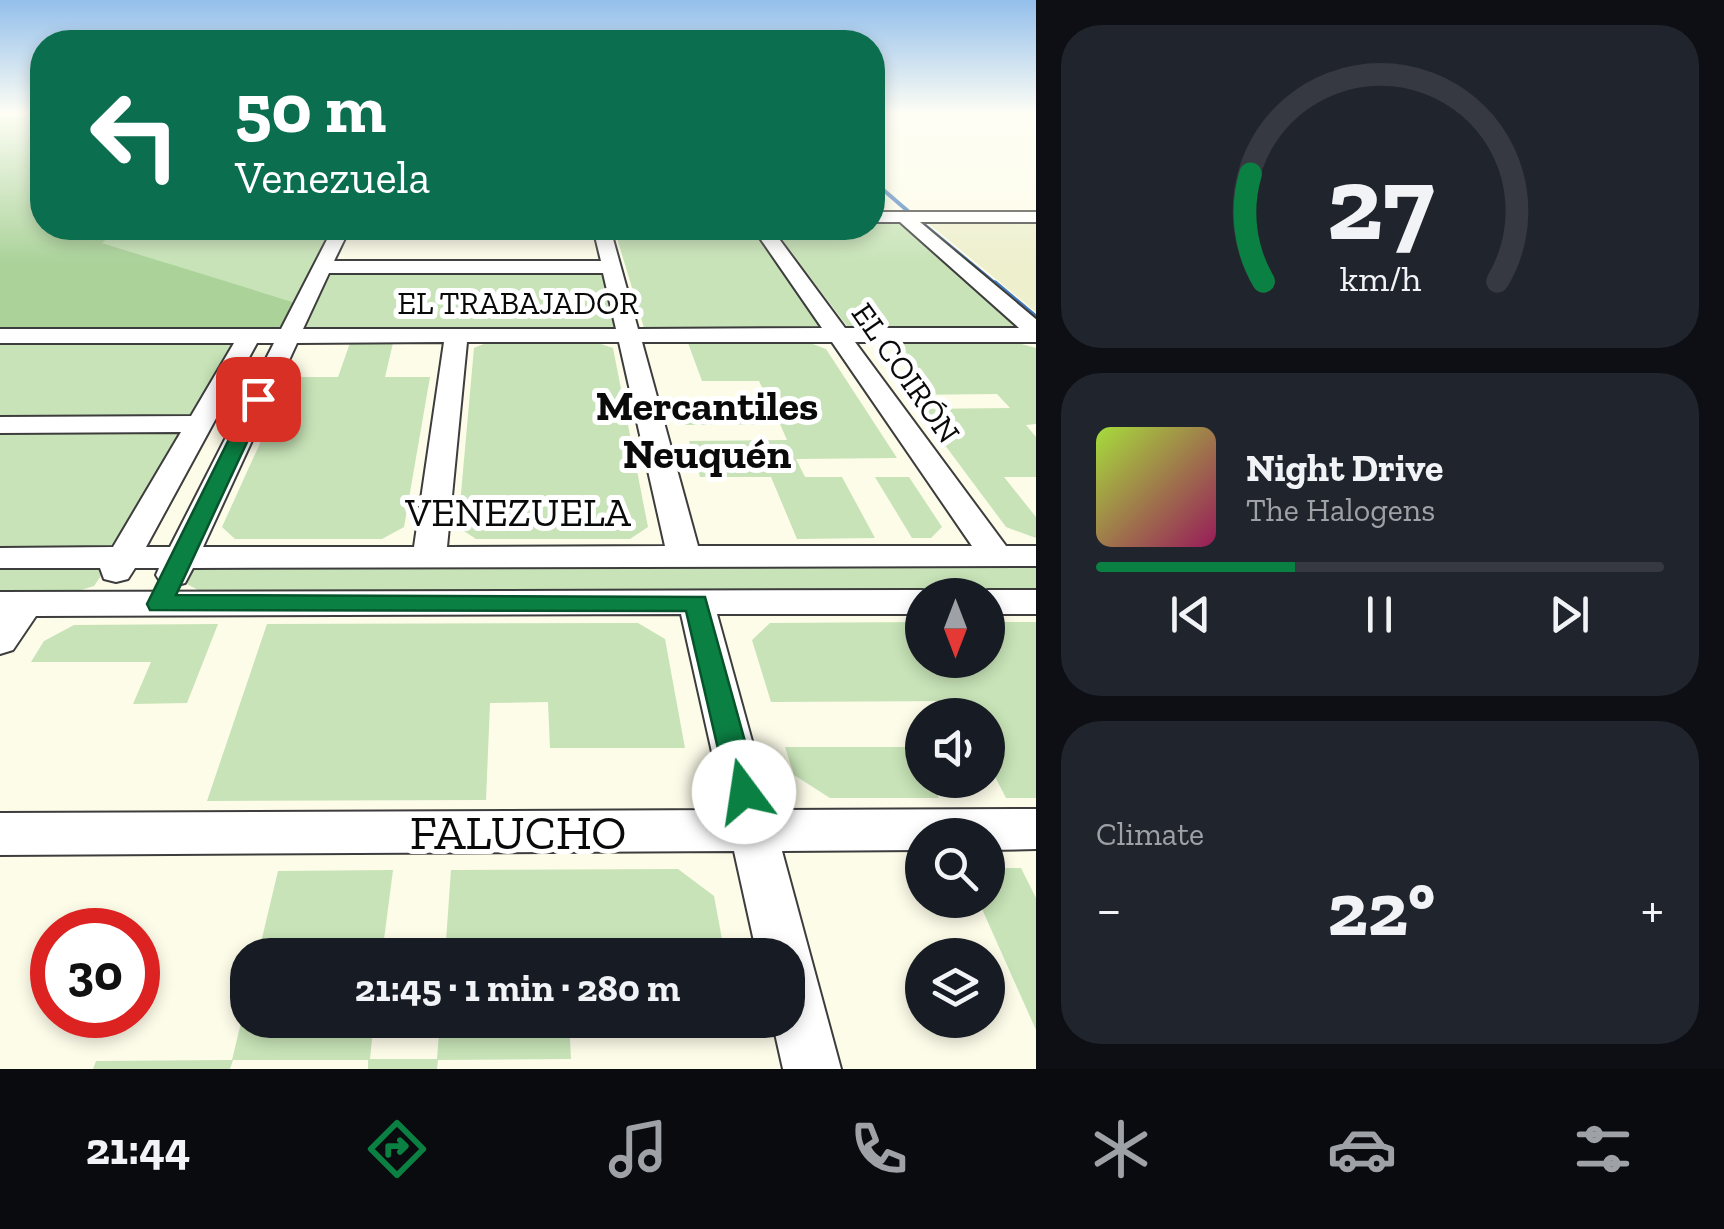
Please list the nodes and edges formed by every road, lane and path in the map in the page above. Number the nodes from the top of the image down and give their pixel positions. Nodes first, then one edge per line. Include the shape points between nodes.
1 (1036, 216) edge
2 (885, 217) edge
3 (904, 217) junction
4 (335, 240) edge
5 (605, 240) edge
6 (771, 240) edge
7 (612, 267) junction
8 (322, 268) junction
9 (1036, 333) edge
10 (289, 335) junction
11 (456, 335) junction
12 (631, 335) junction
13 (840, 335) junction
14 (0, 336) edge
15 (250, 336) junction
16 (199, 424) junction
17 (0, 425) edge
18 (996, 556) junction
19 (1036, 556) edge
20 (429, 557) junction
21 (684, 557) junction
22 (0, 558) edge
23 (124, 558) junction
24 (182, 558) junction
25 (696, 602) junction
26 (905, 602) edge
27 (1005, 602) edge
28 (1036, 602) edge
29 (12, 604) edge
30 (97, 604) junction
31 (159, 604) junction
32 (0, 640) edge
33 (753, 830) junction
34 (1036, 830) edge
35 (0, 834) edge
36 (780, 938) edge
37 (804, 1038) edge
38 (812, 1069) edge

1 - 3 street
2 - 3 street
3 - 9 street
4 - 8 street
5 - 7 street
6 - 13 street, EL COIRÓN
7 - 8 street
7 - 12 street
8 - 10 street
9 - 13 street, EL TRABAJADOR
10 - 11 street, EL TRABAJADOR
10 - 15 street, EL TRABAJADOR
10 - 24 street
11 - 12 street, EL TRABAJADOR
11 - 20 street
12 - 13 street, EL TRABAJADOR
12 - 21 street
13 - 18 street, EL COIRÓN
14 - 15 street, EL TRABAJADOR
15 - 16 street
16 - 17 street
16 - 23 street
18 - 19 street, VENEZUELA
18 - 21 street, VENEZUELA
20 - 21 street, VENEZUELA
20 - 24 street, VENEZUELA
22 - 23 street, VENEZUELA
23 - 24 street, VENEZUELA
23 - 30 street
24 - 31 street
25 - 26 street
25 - 31 street
25 - 33 street
27 - 28 street
29 - 30 street
29 - 32 street
30 - 31 street
33 - 34 street, FALUCHO
33 - 35 street, FALUCHO
33 - 36 street
37 - 38 street

